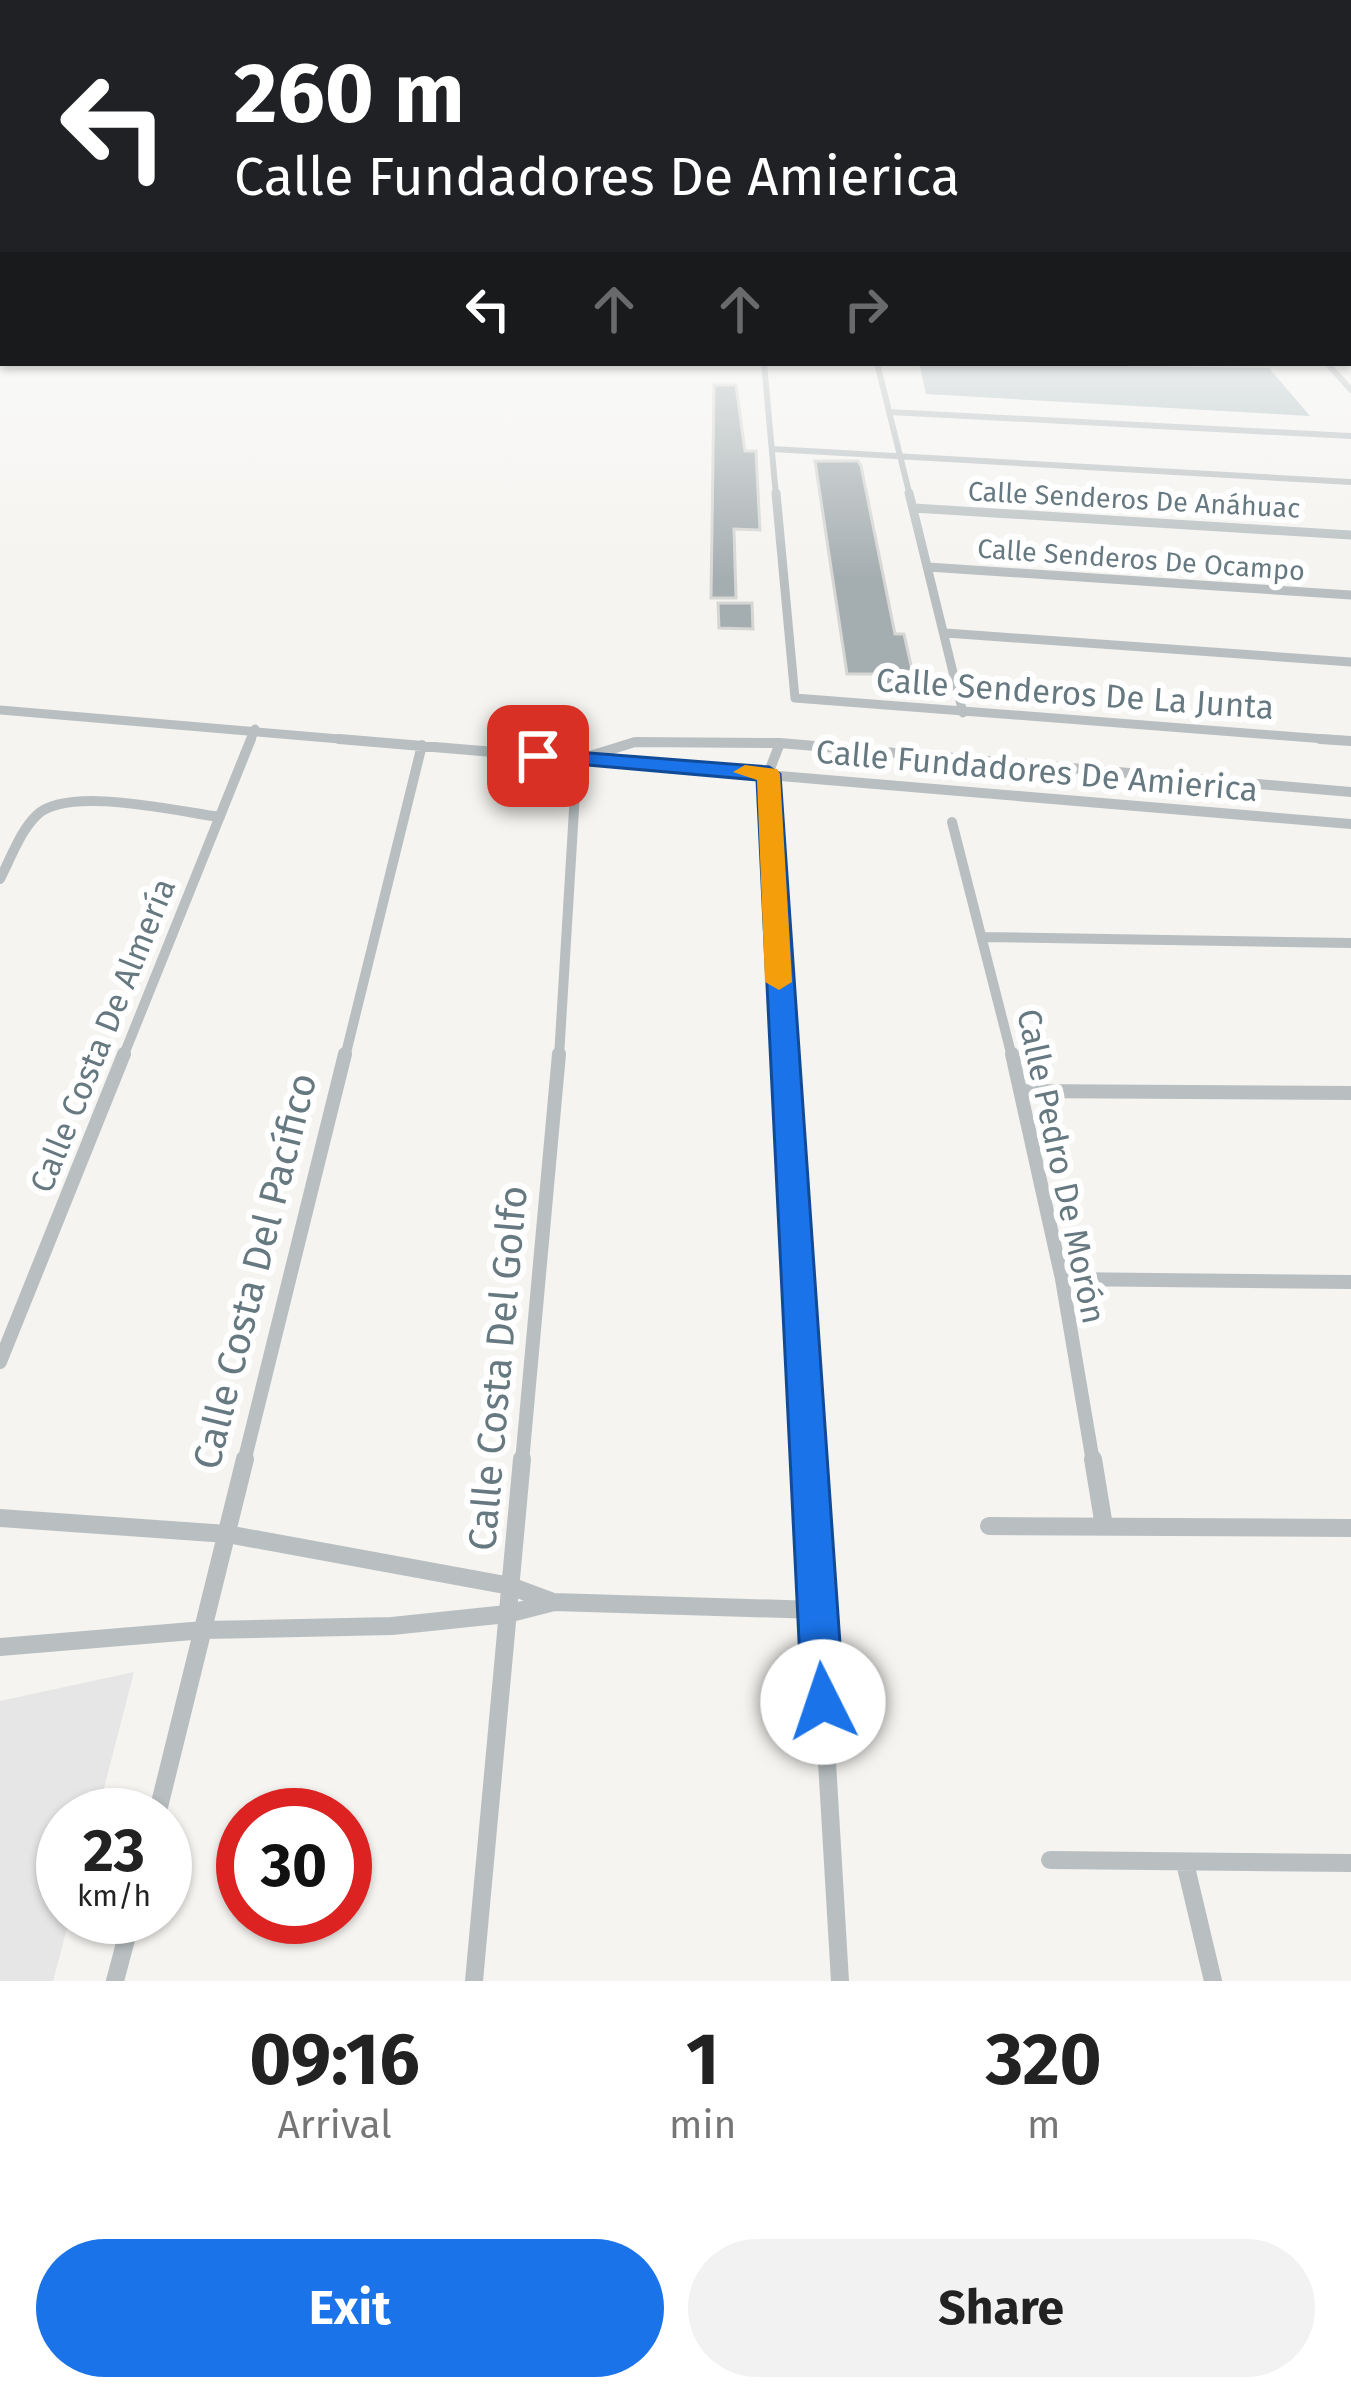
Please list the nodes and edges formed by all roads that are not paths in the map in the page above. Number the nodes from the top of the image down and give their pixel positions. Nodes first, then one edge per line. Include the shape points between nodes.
1 (767, 395) edge
2 (885, 395) edge
3 (889, 412) junction
4 (1351, 436) edge
5 (772, 449) junction
6 (901, 457) junction
7 (1351, 482) edge
8 (914, 508) junction
9 (1351, 535) edge
10 (928, 567) junction
11 (1351, 595) edge
12 (946, 633) junction
13 (1351, 662) edge
14 (0, 710) edge
15 (964, 713) junction
16 (255, 728) junction
17 (1351, 741) edge
18 (780, 742) junction
19 (422, 745) junction
20 (577, 760) junction
21 (769, 774) junction
22 (1351, 792) edge
23 (220, 817) junction
24 (952, 822) dead end
25 (1351, 824) edge
26 (0, 879) edge
27 (982, 937) junction
28 (1351, 943) edge
29 (1021, 1090) junction
30 (1351, 1093) edge
31 (1062, 1280) junction
32 (1351, 1282) edge
33 (0, 1362) edge
34 (0, 1518) edge
35 (989, 1526) dead end
36 (1104, 1526) junction
37 (1351, 1528) edge
38 (226, 1534) junction
39 (510, 1586) junction
40 (554, 1602) junction
41 (817, 1610) junction
42 (508, 1614) junction
43 (204, 1630) junction
44 (0, 1647) edge
45 (164, 1788) edge
46 (1050, 1860) dead end
47 (1185, 1863) junction
48 (1351, 1863) edge
49 (125, 1944) edge
50 (116, 1981) edge
51 (474, 1981) edge
52 (840, 1981) edge
53 (1214, 1981) edge

1 - 5 street
2 - 3 street
3 - 4 street
3 - 6 street
5 - 6 street
5 - 15 street, Calle Senderos De La Junta via 795,698
6 - 7 street
6 - 8 street
8 - 9 street, Calle Senderos De Anáhuac
8 - 10 street
10 - 11 street, Calle Senderos De Ocampo
10 - 12 street
12 - 13 street
12 - 15 street
14 - 16 street, Calle Fundadores De Amierica
15 - 17 street, Calle Senderos De La Junta
16 - 19 street, Calle Fundadores De Amierica
16 - 23 street, Calle Costa De Almería
18 - 20 street via 635,742
18 - 21 street
18 - 22 street
19 - 20 street, Calle Fundadores De Amierica
19 - 38 street, Calle Costa Del Pacífico
20 - 21 street, Calle Fundadores De Amierica
20 - 39 street, Calle Costa Del Golfo
21 - 25 street, Calle Fundadores De Amierica
21 - 41 street
23 - 26 street via 50,805
23 - 33 street, Calle Costa De Almería
24 - 27 street, Calle Pedro De Morón
27 - 28 street
27 - 29 street, Calle Pedro De Morón
29 - 30 street
29 - 31 street, Calle Pedro De Morón
31 - 32 street
31 - 36 street, Calle Pedro De Morón
34 - 38 street
35 - 36 street
36 - 37 street
38 - 39 street
38 - 43 street, Calle Costa Del Pacífico
39 - 40 street
39 - 42 street, Calle Costa Del Golfo
40 - 41 street
40 - 42 street
41 - 52 street
42 - 43 street
42 - 51 street, Calle Costa Del Golfo
43 - 44 street
43 - 45 street, Calle Costa Del Pacífico
46 - 47 street
47 - 48 street
47 - 53 street
49 - 50 street

